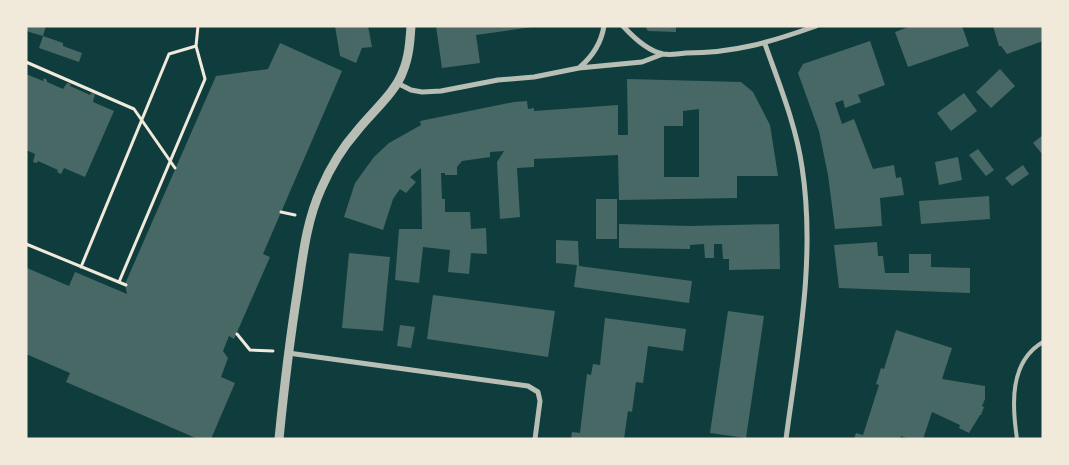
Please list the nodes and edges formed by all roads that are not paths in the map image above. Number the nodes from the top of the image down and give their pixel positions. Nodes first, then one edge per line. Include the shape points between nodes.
1 (411, 26) edge
2 (604, 26) edge
3 (622, 26) edge
4 (816, 26) edge
5 (765, 44) junction
6 (663, 54) junction
7 (579, 68) junction
8 (397, 83) junction
9 (1043, 342) edge
10 (288, 353) junction
11 (279, 439) edge
12 (535, 439) edge
13 (786, 439) edge
14 (1017, 439) edge

1 - 8 street via 409,50
2 - 7 street via 596,50
3 - 6 street via 642,44
4 - 5 street
5 - 6 street via 704,53
5 - 13 street via 795,132 807,210 806,287
6 - 7 street via 642,62
7 - 8 street via 442,91 422,92
8 - 10 street via 355,132 321,189 305,240
9 - 14 lane via 1033,348 1016,375 1013,413
10 - 11 street
10 - 12 street via 528,386 538,392 540,401

